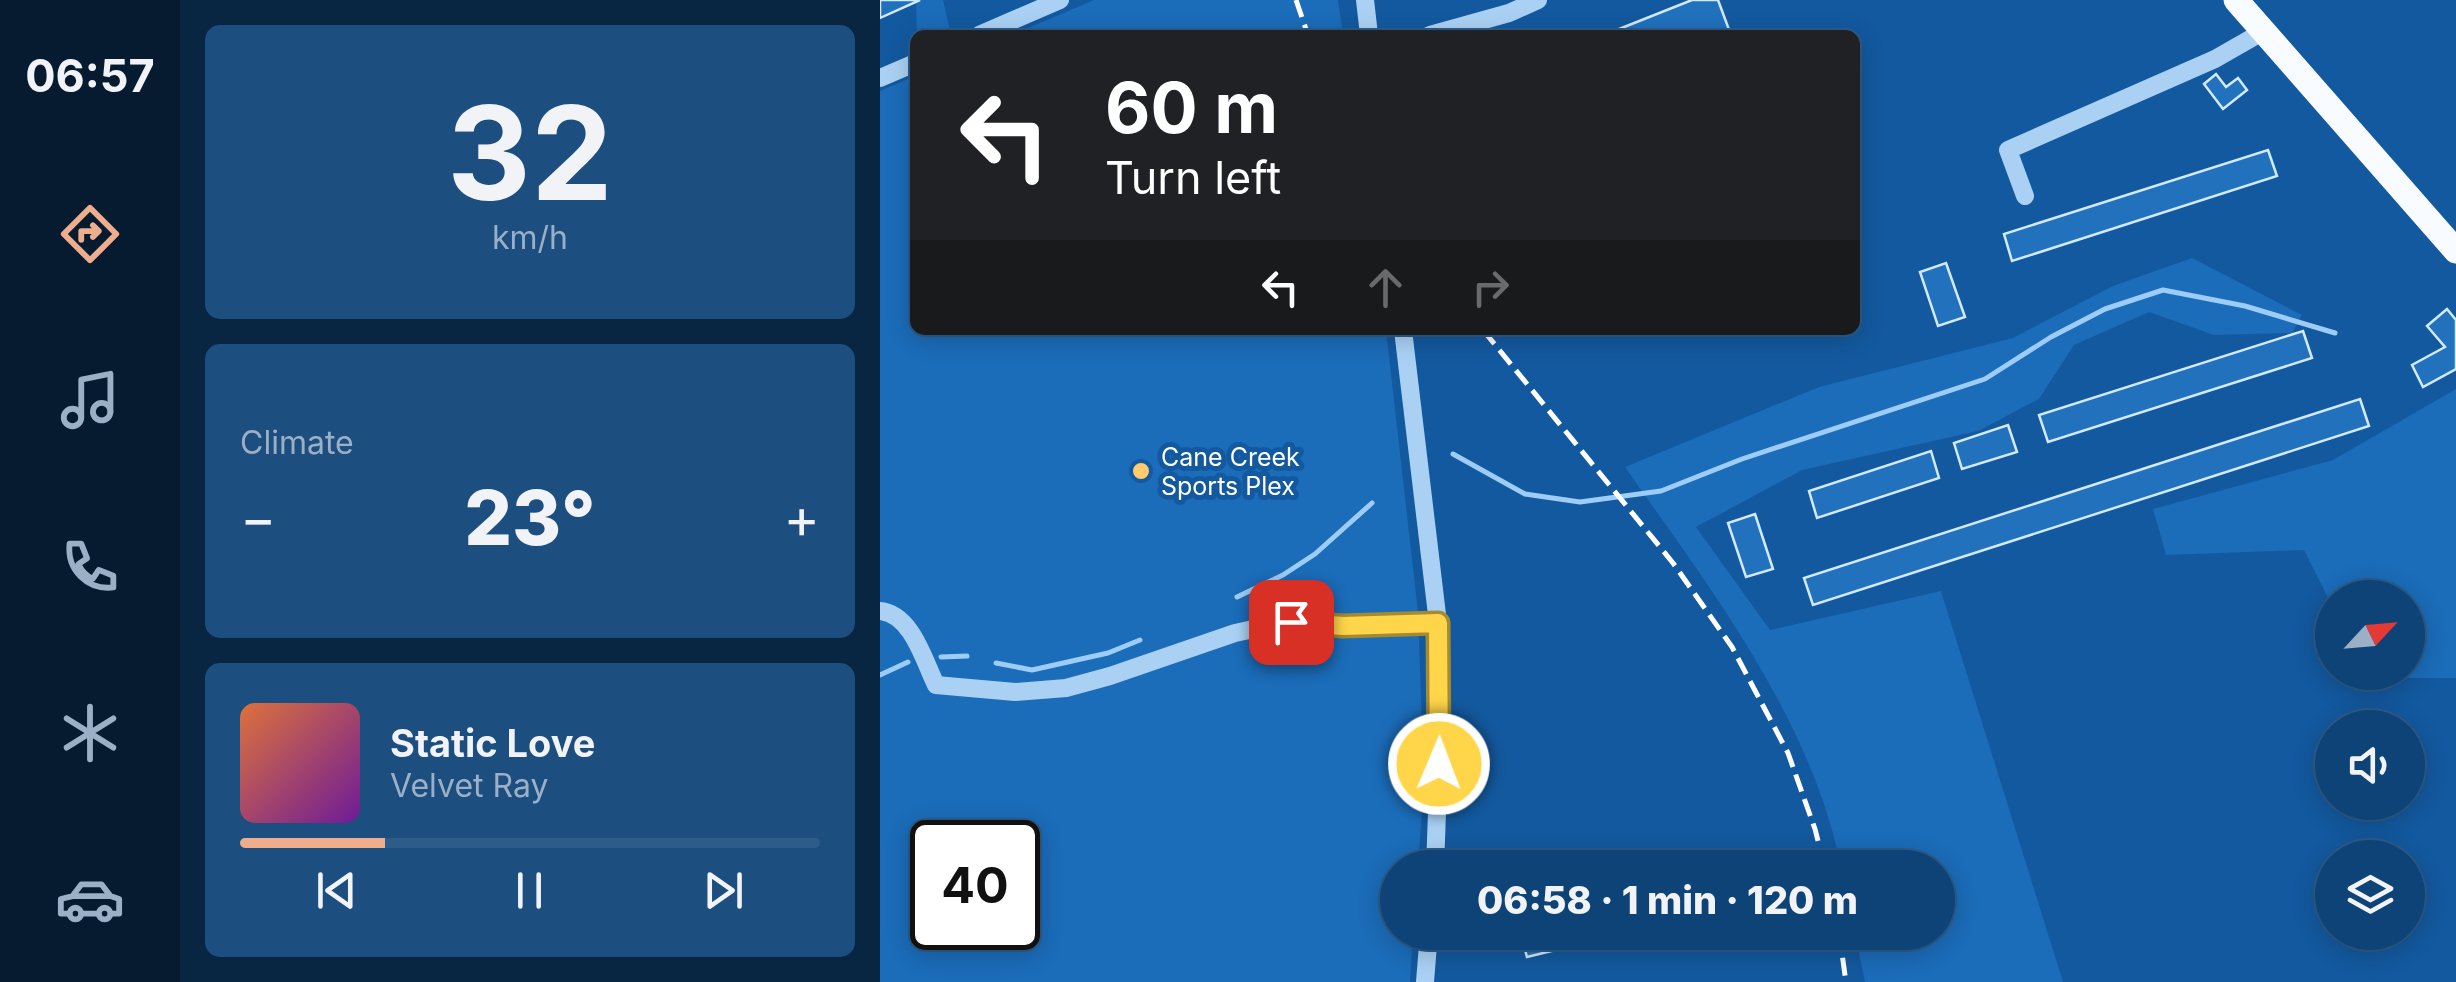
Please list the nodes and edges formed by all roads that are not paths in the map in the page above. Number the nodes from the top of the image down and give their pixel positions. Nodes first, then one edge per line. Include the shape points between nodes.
1 (1060, 0) edge
2 (1366, 0) edge
3 (1538, 0) edge
4 (2236, 0) edge
5 (991, 30) edge
6 (1369, 30) edge
7 (1449, 30) edge
8 (2264, 30) junction
9 (910, 65) edge
10 (880, 78) edge
11 (2025, 196) dead end
12 (2451, 239) edge
13 (1404, 335) edge
14 (880, 611) edge
15 (1438, 623) junction
16 (1436, 850) edge
17 (1428, 950) edge
18 (1425, 982) edge

1 - 5 street
2 - 6 street
3 - 7 street
4 - 8 main road
8 - 11 street via 2214,59 2008,150
8 - 12 main road
9 - 10 street
13 - 15 street
14 - 15 street via 909,629 936,686 1016,692 1066,688 1235,633 1291,622
15 - 16 street
17 - 18 street

